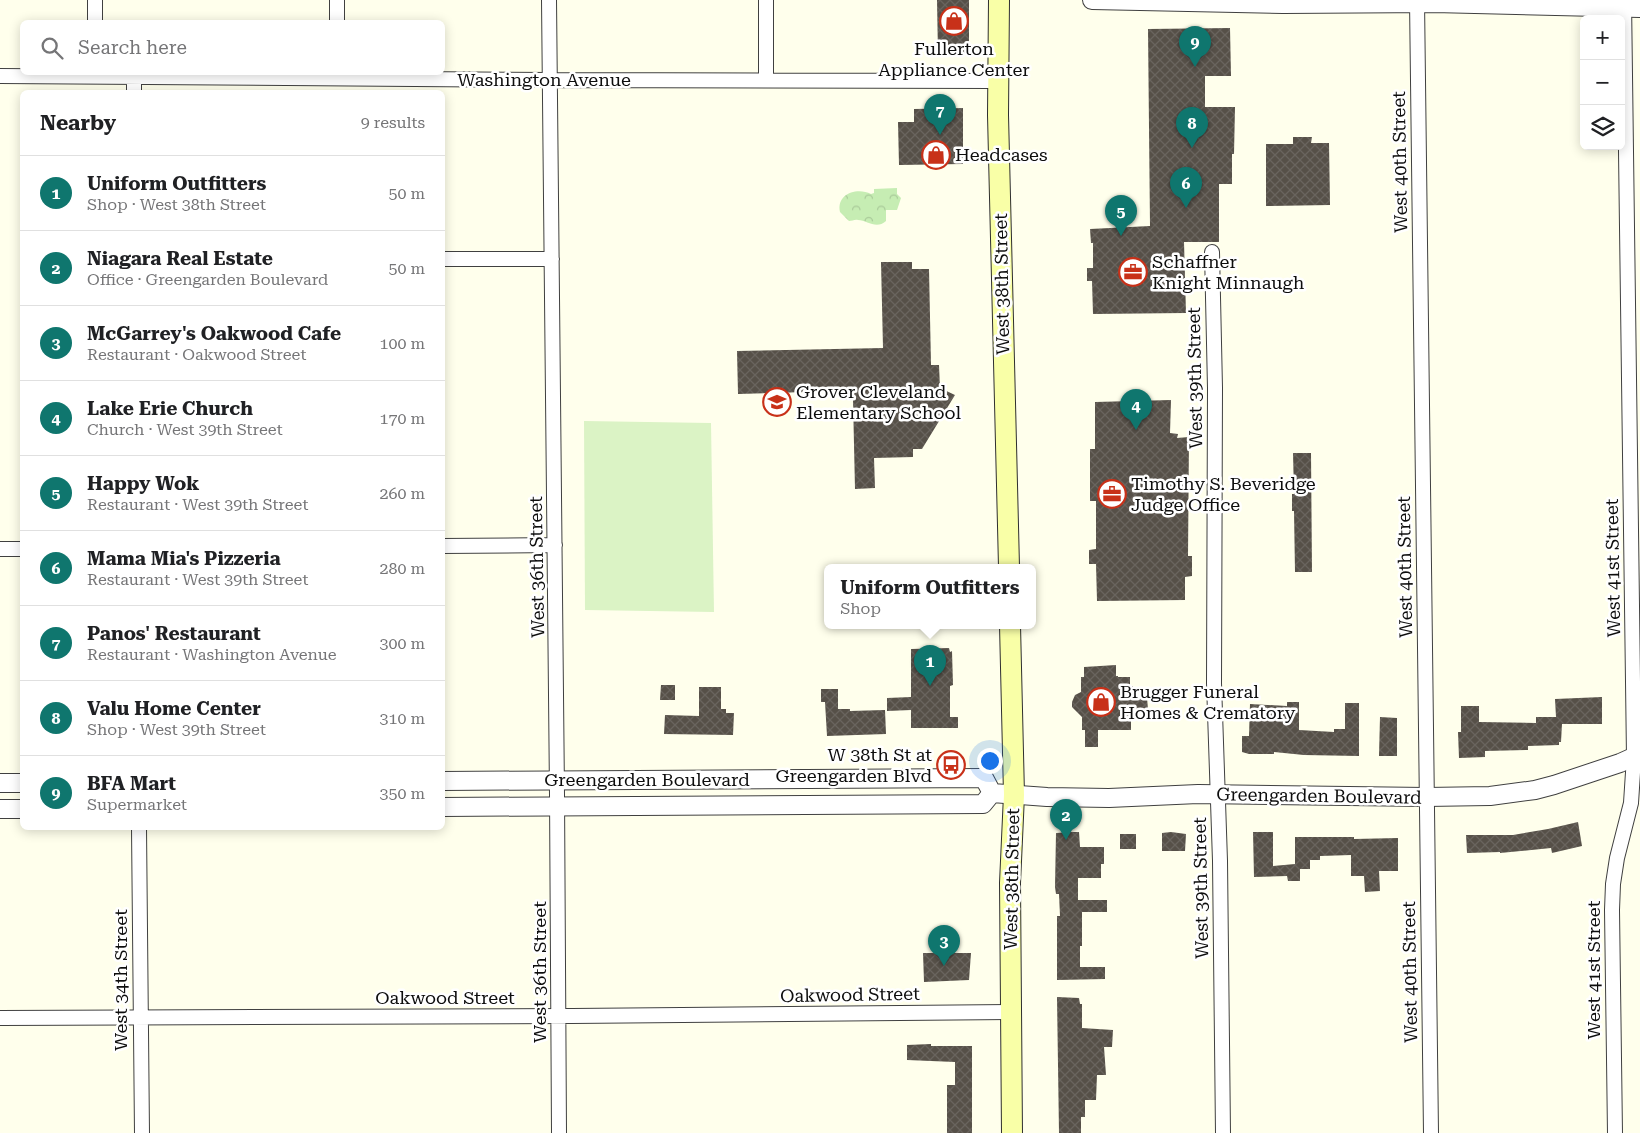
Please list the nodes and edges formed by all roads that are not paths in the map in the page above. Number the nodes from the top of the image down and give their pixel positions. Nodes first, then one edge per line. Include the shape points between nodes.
1 (95, 0) edge
2 (337, 0) edge
3 (549, 0) edge
4 (766, 0) edge
5 (999, 0) edge
6 (1092, 0) edge
7 (1209, 1) edge
8 (1417, 2) edge
9 (1630, 6) edge
10 (95, 20) edge
11 (337, 20) edge
12 (95, 75) edge
13 (337, 75) edge
14 (0, 76) edge
15 (134, 77) junction
16 (550, 80) junction
17 (766, 80) junction
18 (998, 81) junction
19 (134, 90) edge
20 (1212, 252) dead end
21 (445, 259) edge
22 (552, 259) junction
23 (555, 545) junction
24 (445, 546) edge
25 (0, 549) edge
26 (20, 549) edge
27 (1009, 564) edge
28 (1010, 629) edge
29 (1637, 756) edge
30 (445, 781) edge
31 (557, 781) junction
32 (0, 783) edge
33 (20, 783) edge
34 (992, 793) junction
35 (1218, 794) junction
36 (1014, 795) junction
37 (1426, 798) junction
38 (445, 807) edge
39 (558, 807) junction
40 (20, 808) edge
41 (0, 809) edge
42 (139, 830) edge
43 (1010, 1012) junction
44 (559, 1016) junction
45 (0, 1018) edge
46 (140, 1018) junction
47 (142, 1133) edge
48 (559, 1133) edge
49 (1012, 1133) edge
50 (1223, 1133) edge
51 (1431, 1133) edge
52 (1615, 1133) edge

1 - 10 street
2 - 11 street
3 - 16 street, West 36th Street
4 - 17 street
5 - 18 main road, West 38th Street
6 - 7 street
7 - 8 street
8 - 9 street
8 - 37 street, West 40th Street
9 - 29 street, West 41st Street
12 - 14 street, Washington Avenue
12 - 15 street, Washington Avenue
13 - 15 street, Washington Avenue
13 - 16 street, Washington Avenue
15 - 19 street
16 - 17 street, Washington Avenue
16 - 22 street, West 36th Street
17 - 18 street, Washington Avenue
18 - 27 main road, West 38th Street
20 - 35 street, West 39th Street via 1214,683
21 - 22 street
22 - 23 street, West 36th Street
23 - 24 street
23 - 31 street, West 36th Street
25 - 26 street
28 - 36 main road, West 38th Street
29 - 37 street, Greengarden Boulevard via 1535,790 1490,796
29 - 52 street, West 41st Street via 1631,803 1613,884
30 - 31 street, Greengarden Boulevard
31 - 34 street, Greengarden Boulevard via 984,778
31 - 39 street, West 36th Street
32 - 33 street
34 - 36 street, Greengarden Boulevard
34 - 39 street, Greengarden Boulevard via 983,804
35 - 36 street, Greengarden Boulevard via 1109,798
35 - 37 street, Greengarden Boulevard
35 - 50 street, West 39th Street
36 - 43 main road, West 38th Street
37 - 51 street, West 40th Street
38 - 39 street, Greengarden Boulevard
39 - 44 street, West 36th Street
40 - 41 street
42 - 46 street, West 34th Street
43 - 44 street, Oakwood Street
43 - 49 main road, West 38th Street
44 - 46 street, Oakwood Street
44 - 48 street, West 36th Street
45 - 46 street, Oakwood Street
46 - 47 street, West 34th Street

